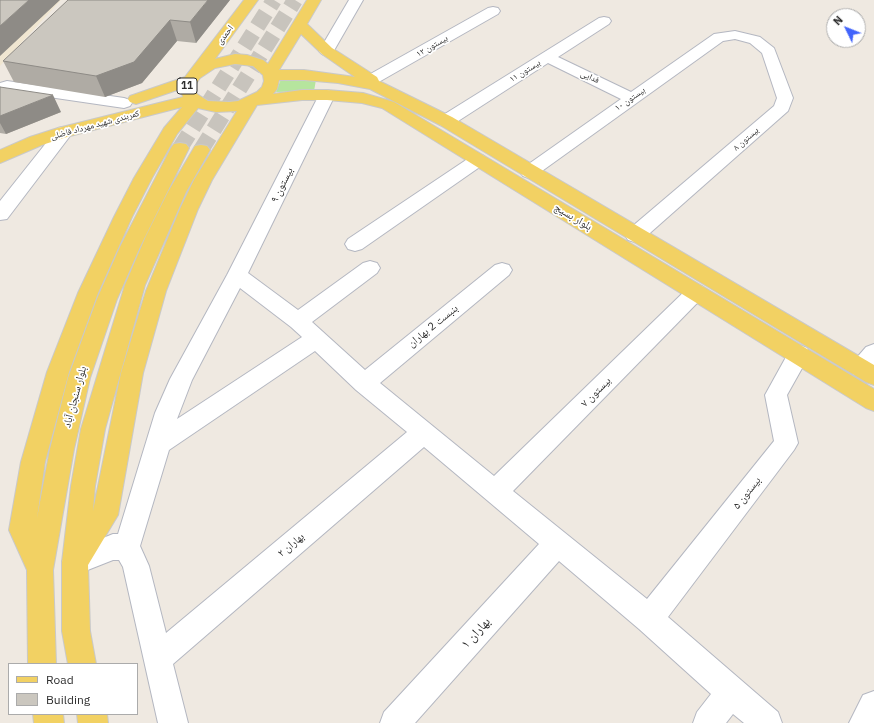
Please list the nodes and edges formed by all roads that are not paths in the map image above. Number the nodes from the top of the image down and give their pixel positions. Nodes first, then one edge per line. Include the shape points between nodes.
1 (251, 0) edge
2 (314, 0) edge
3 (356, 0) edge
4 (493, 11) dead end
5 (604, 21) dead end
6 (300, 25) junction
7 (735, 35) joint
8 (222, 38) junction
9 (287, 46) junction
10 (327, 51) junction
11 (547, 57) junction
12 (270, 74) junction
13 (194, 75) junction
14 (338, 78) junction
15 (372, 82) junction
16 (8, 83) edge
17 (327, 95) junction
18 (632, 98) junction
19 (194, 100) junction
20 (252, 101) junction
21 (124, 103) junction
22 (118, 118) junction
23 (446, 121) junction
24 (177, 123) junction
25 (232, 131) junction
26 (64, 132) junction
27 (0, 142) edge
28 (182, 147) junction
29 (0, 156) edge
30 (478, 160) junction
31 (529, 172) junction
32 (0, 214) edge
33 (635, 235) junction
34 (355, 244) dead end
35 (370, 268) dead end
36 (502, 270) dead end
37 (237, 275) junction
38 (696, 292) junction
39 (298, 321) junction
40 (316, 339) junction
41 (799, 354) junction
42 (870, 366) edge
43 (364, 383) junction
44 (874, 400) edge
45 (424, 432) junction
46 (159, 444) junction
47 (496, 491) junction
48 (558, 543) junction
49 (127, 547) junction
50 (75, 562) junction
51 (650, 618) junction
52 (158, 658) junction
53 (42, 663) edge
54 (82, 663) edge
55 (730, 692) junction
56 (874, 706) edge
57 (173, 723) edge
58 (395, 723) edge
59 (708, 723) edge
60 (768, 723) edge
61 (864, 723) edge

1 - 8 main road, احمدی / 11
2 - 6 main road, 11
3 - 10 street
4 - 15 street, بیستون ۱۲
5 - 11 street, بیستون ۱۱
6 - 9 main road, 11
6 - 10 main road, بلوار بسیج
7 - 18 street, بیستون ۱۰ via 719,37
7 - 33 street, بیستون ۸ via 755,40 769,51 785,98 782,108
8 - 9 main road via 227,47 243,55 266,54
8 - 13 main road, احمدی / 11
9 - 12 main road, 11
10 - 15 main road, بلوار بسیج
11 - 18 street, فدایی
11 - 23 street, بیستون ۱۱
12 - 13 main road, 11 via 258,63 235,60 216,63
12 - 14 main road
12 - 20 main road, 11 via 272,81 269,88
13 - 19 main road, 11 via 188,91
13 - 21 main road, کمربندی شهید مهرداد فاضلی / 11 via 164,91
14 - 15 main road
14 - 17 main road
15 - 23 main road, بلوار بسیج
16 - 21 street
17 - 20 main road, بلوار بسیج
17 - 30 main road, بلوار بسیج via 362,98 388,105
17 - 37 street, بیستون ۹
18 - 31 street, بیستون ۱۰
19 - 20 main road, 11 via 216,108
19 - 22 main road, کمربندی شهید مهرداد فاضلی / 11
19 - 24 main road
20 - 25 main road
21 - 27 main road, کمربندی شهید مهرداد فاضلی / 11 via 52,123
22 - 26 main road, کمربندی شهید مهرداد فاضلی / 11
22 - 28 main road via 150,124 160,134
23 - 31 main road, بلوار بسیج
24 - 25 main road via 211,116 225,121
24 - 28 main road
25 - 50 main road via 189,209 156,291 132,373 105,515
26 - 29 main road, کمربندی شهید مهرداد فاضلی / 11
26 - 32 street
28 - 50 main road via 189,169 135,285 118,336 92,436 83,486
28 - 53 main road, بلوار سنجان آباد via 130,247 90,342 79,378 62,449 40,570
30 - 34 street
30 - 38 main road, بلوار بسیج
31 - 33 main road, بلوار بسیج
33 - 42 main road, بلوار بسیج
35 - 39 street
36 - 43 street, بنبست 2 بهاران
37 - 39 street
37 - 46 street, بیستون ۹ via 181,379 167,413
38 - 41 main road, بلوار بسیج
38 - 47 street, بیستون ۷
39 - 40 street
40 - 43 street
40 - 46 street
41 - 44 main road, بلوار بسیج
41 - 51 street, بیستون ۵ via 776,395 786,443
43 - 45 street
45 - 47 street
45 - 52 street, بهاران ۲
46 - 49 street, بیستون ۹
47 - 48 street
48 - 51 street
48 - 58 street, بهاران ۱
49 - 50 street via 113,547
49 - 52 street via 136,566
50 - 54 main road via 76,631
51 - 55 street
52 - 57 street
55 - 59 street
55 - 60 street
56 - 61 street

